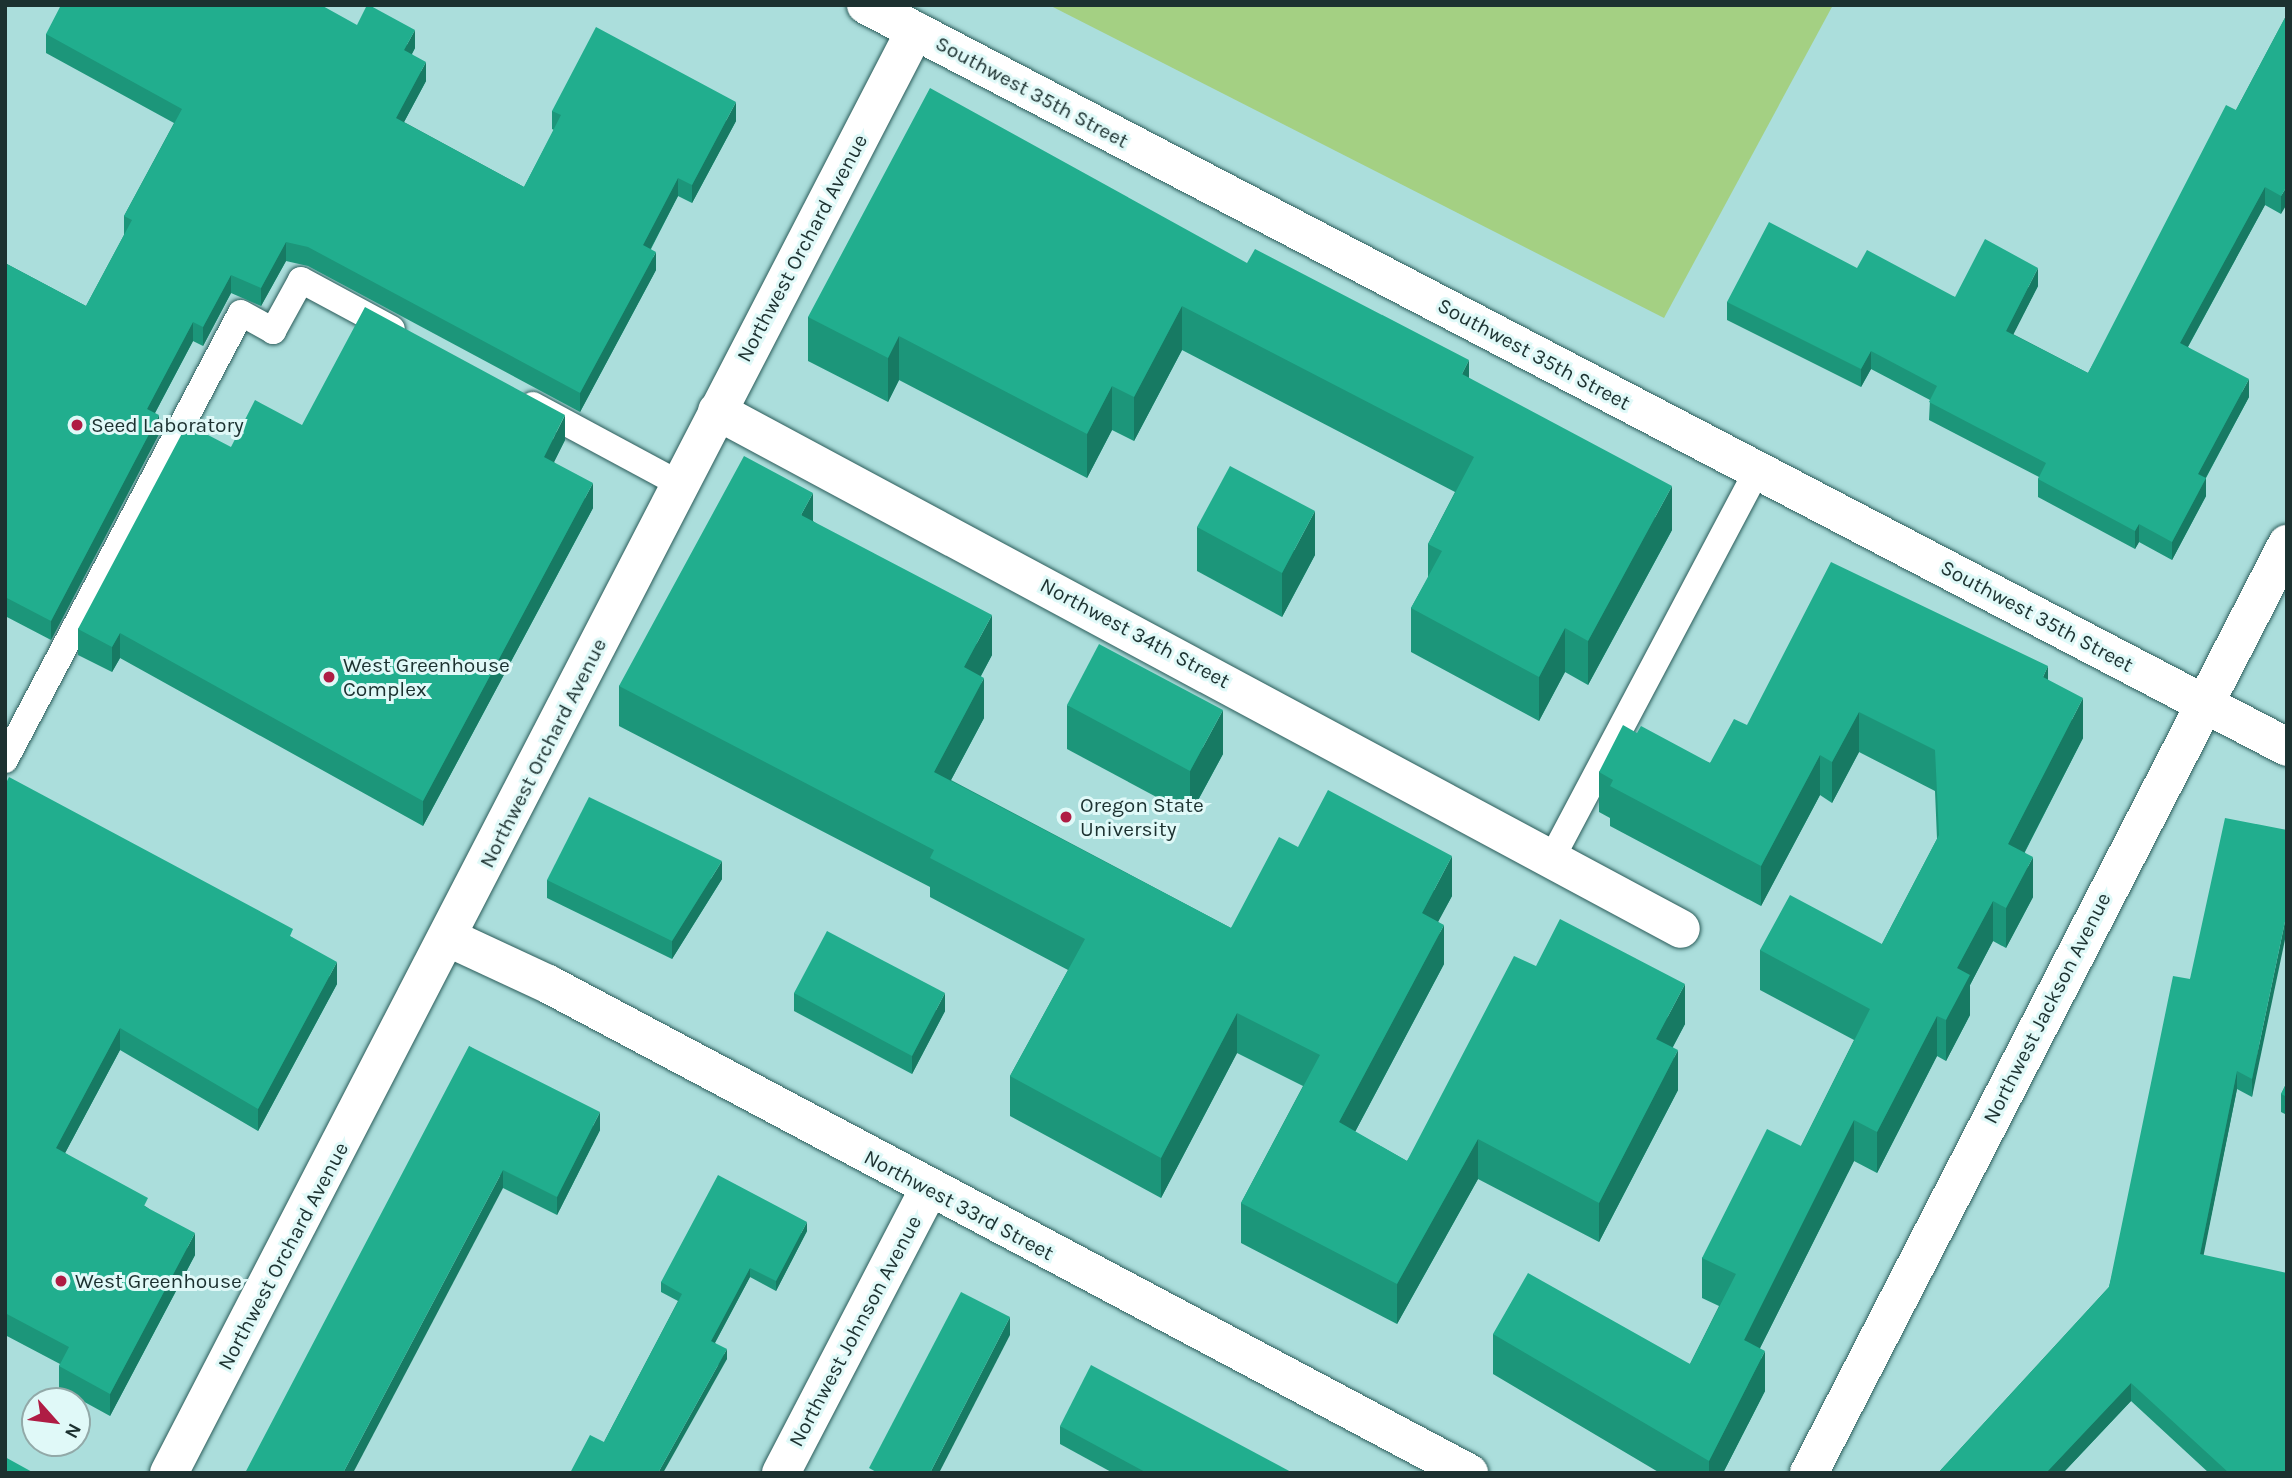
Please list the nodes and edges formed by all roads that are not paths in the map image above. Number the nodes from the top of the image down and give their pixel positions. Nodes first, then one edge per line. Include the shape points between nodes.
1 (866, 5) edge
2 (915, 31) junction
3 (411, 339) edge
4 (509, 392) edge
5 (717, 411) junction
6 (1757, 470) junction
7 (680, 484) junction
8 (2287, 544) edge
9 (2203, 703) junction
10 (2287, 747) edge
11 (5, 760) edge
12 (1553, 856) junction
13 (1681, 929) dead end
14 (449, 938) junction
15 (929, 1189) junction
16 (169, 1473) edge
17 (781, 1473) edge
18 (1469, 1473) edge
19 (1809, 1473) edge

1 - 2 street, Southwest 35th Street
2 - 5 street, Northwest Orchard Avenue
2 - 6 street, Southwest 35th Street
3 - 11 lane via 301,280 274,331 241,313
4 - 7 lane
5 - 7 street, Northwest Orchard Avenue
5 - 12 street, Northwest 34th Street
6 - 9 street, Southwest 35th Street
6 - 12 lane
7 - 14 street, Northwest Orchard Avenue
8 - 9 street, Northwest Jackson Avenue
9 - 10 street, Southwest 35th Street
9 - 19 street, Northwest Jackson Avenue
12 - 13 street, Northwest 34th Street
14 - 15 street, Northwest 33rd Street via 548,984
14 - 16 street, Northwest Orchard Avenue
15 - 17 street, Northwest Johnson Avenue
15 - 18 street, Northwest 33rd Street

